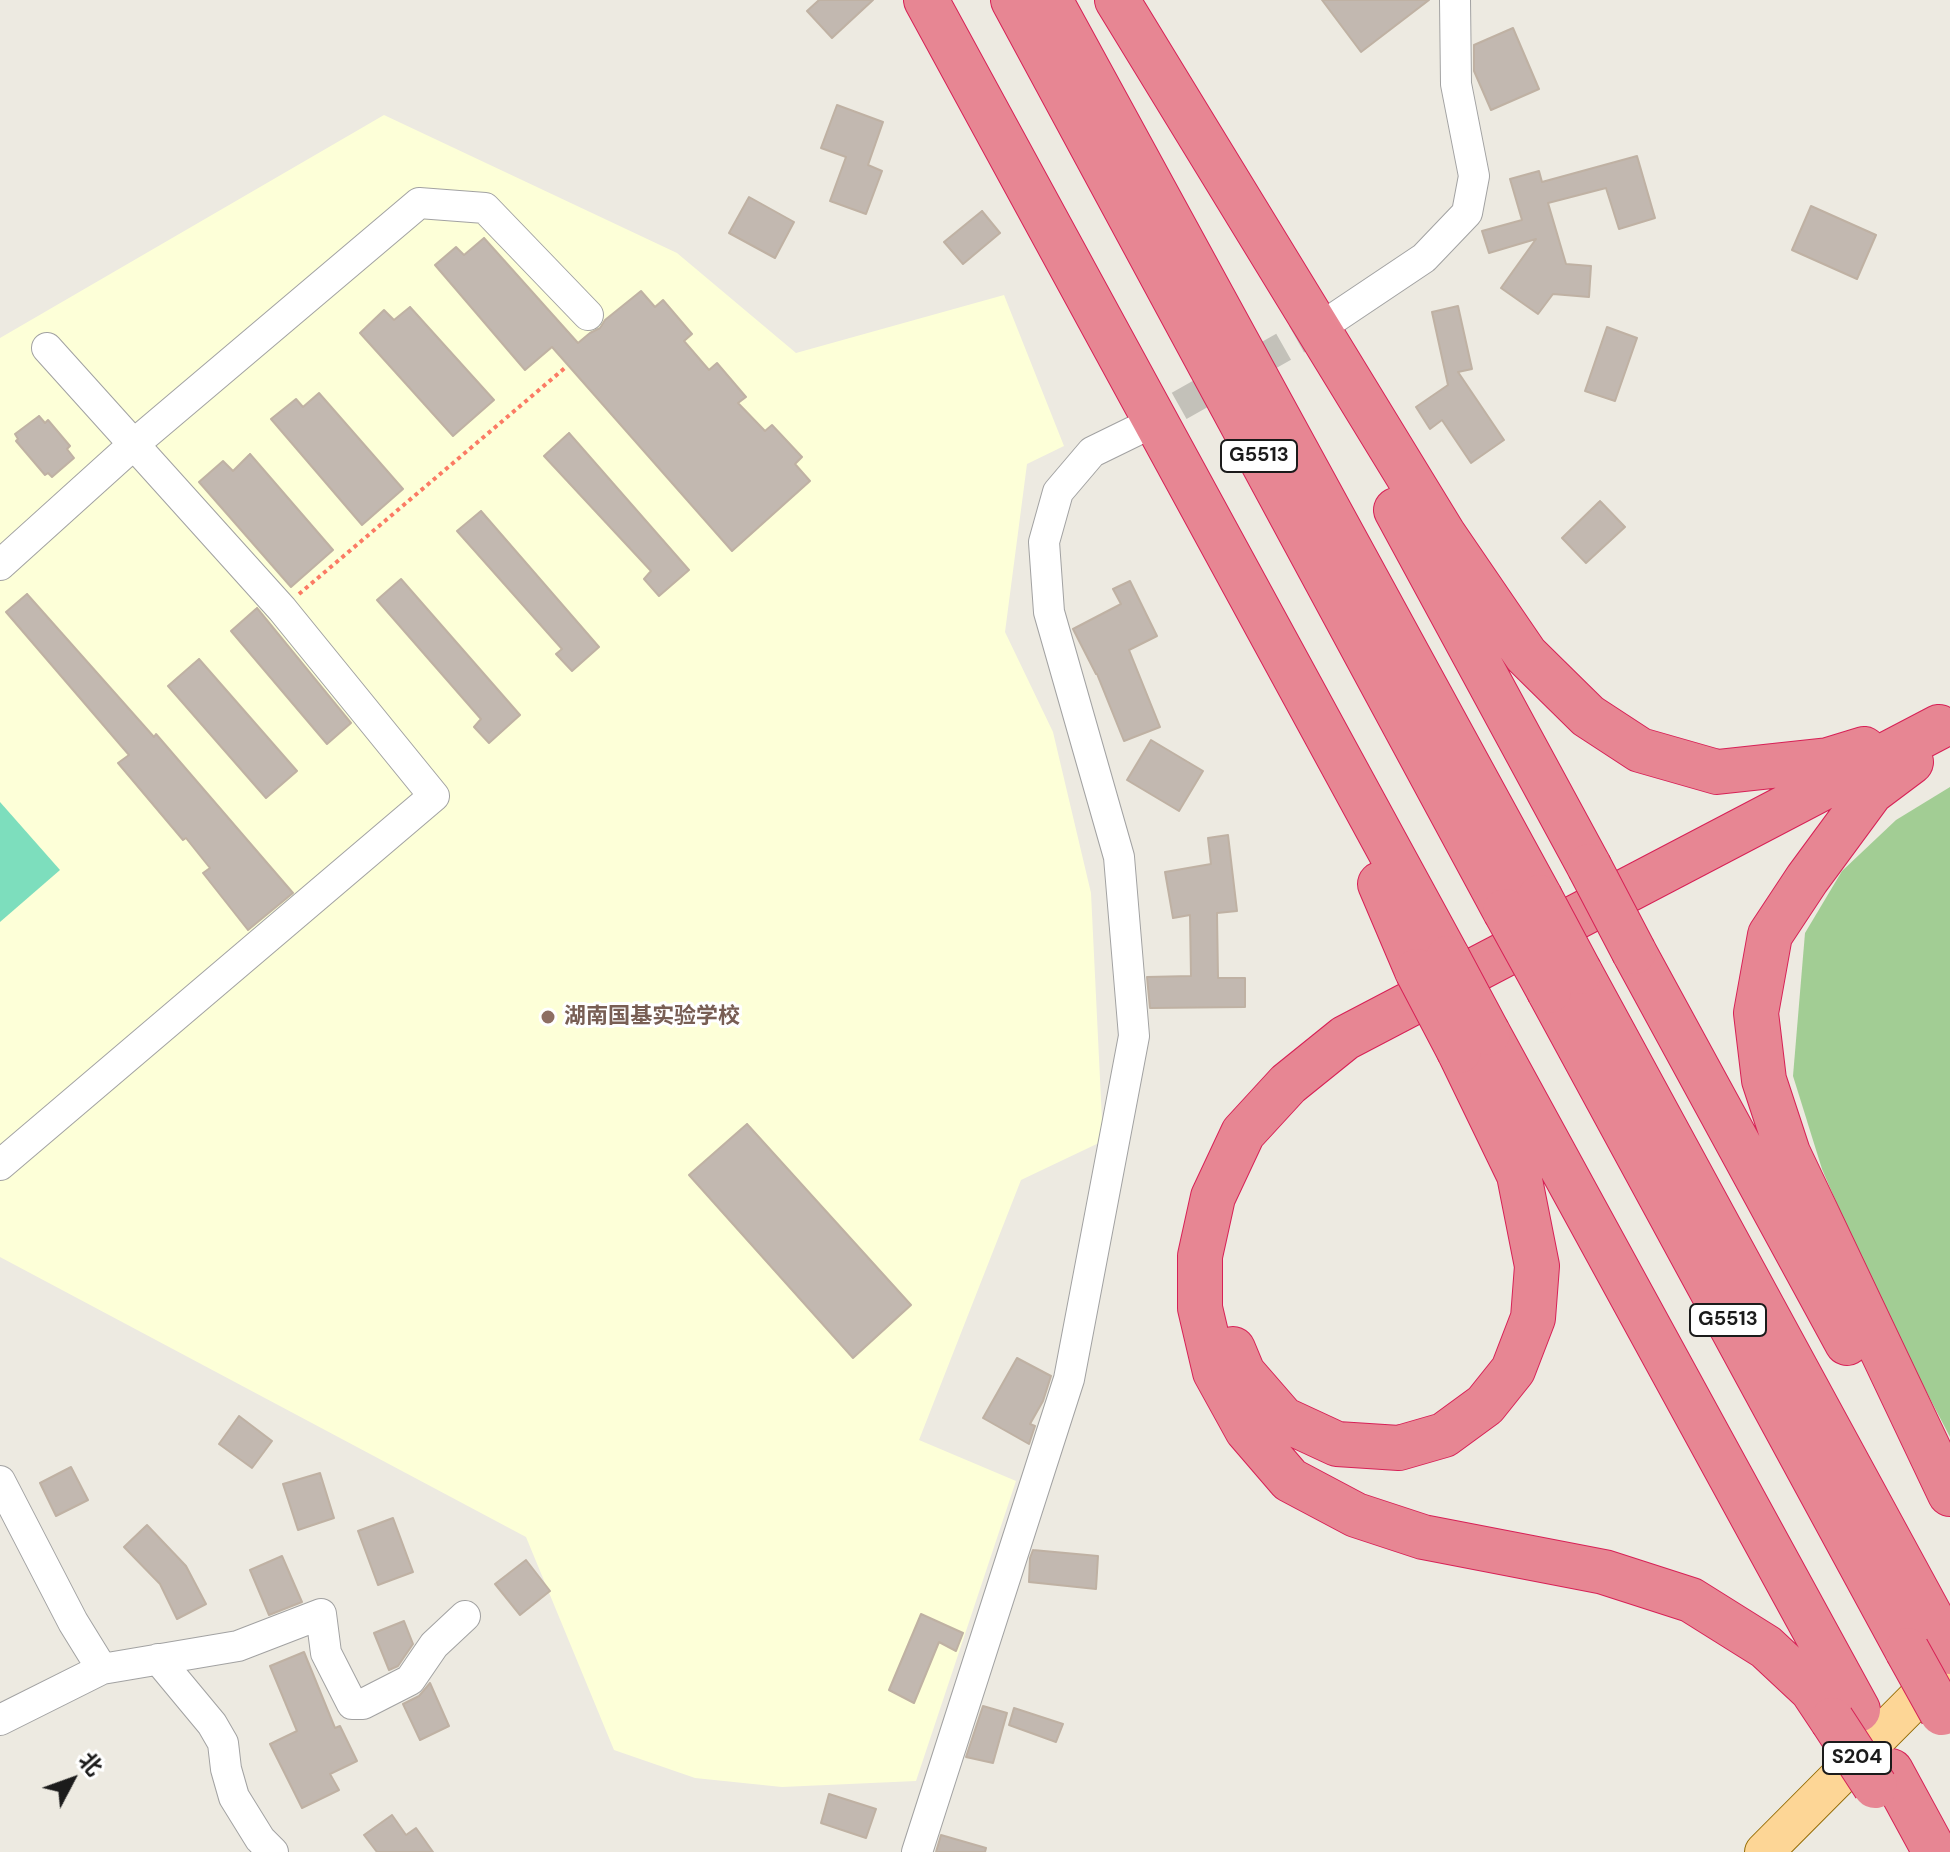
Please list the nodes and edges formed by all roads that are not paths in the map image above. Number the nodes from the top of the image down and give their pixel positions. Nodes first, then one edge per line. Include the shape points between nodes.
1 (926, 0) edge
2 (1013, 0) edge
3 (1050, 0) edge
4 (1116, 0) edge
5 (1455, 0) edge
6 (588, 315) dead end
7 (1333, 319) tunnel mouth
8 (47, 348) dead end
9 (1135, 431) tunnel mouth
10 (133, 445) junction
11 (0, 565) edge
12 (1946, 728) edge
13 (1871, 792) junction
14 (1522, 904) junction
15 (1474, 1042) junction
16 (0, 1165) edge
17 (0, 1481) edge
18 (1950, 1494) edge
19 (1950, 1531) edge
20 (465, 1616) dead end
21 (1936, 1648) edge
22 (158, 1659) junction
23 (102, 1669) junction
24 (1845, 1715) junction
25 (0, 1720) edge
26 (1946, 1720) edge
27 (1883, 1779) junction
28 (273, 1852) edge
29 (917, 1852) edge
30 (1764, 1852) edge
31 (1916, 1852) edge
32 (1935, 1852) edge

1 - 15 highway, bridge via 1279,647
2 - 14 highway, G5513
3 - 14 highway, G5513
4 - 12 highway via 1444,535 1526,655 1588,716 1640,750 1717,772 1828,760
4 - 19 highway, bridge
5 - 7 street via 1456,84 1474,176 1467,213 1424,258
6 - 10 street via 485,208 419,203
8 - 10 street
9 - 29 street via 1092,452 1058,492 1044,542 1049,612 1119,857 1134,1036 1069,1379
10 - 11 street
10 - 16 street via 282,609 434,796
12 - 13 highway
12 - 24 highway via 1345,1038 1288,1084 1243,1133 1213,1197 1200,1256 1200,1308 1215,1372 1247,1430 1290,1480 1356,1515 1423,1537 1604,1572 1691,1600 1766,1647
13 - 15 highway via 1363,1052 1301,1101 1263,1142 1230,1200 1216,1263 1220,1315 1243,1373 1283,1419 1337,1444 1399,1448 1444,1435 1485,1405 1513,1370 1533,1318 1537,1266 1519,1175
13 - 18 highway via 1770,935 1756,1013 1764,1080 1788,1153
14 - 21 highway, G5513, bridge
15 - 24 highway
17 - 23 street
20 - 22 street via 434,1645 410,1680 363,1704 352,1704 326,1653 321,1614 238,1646
21 - 26 highway, G5513, bridge
21 - 30 main road, S204
22 - 23 street
22 - 28 street via 212,1724 223,1743 234,1797
23 - 25 street
24 - 27 highway, bridge
27 - 31 highway
27 - 32 highway

